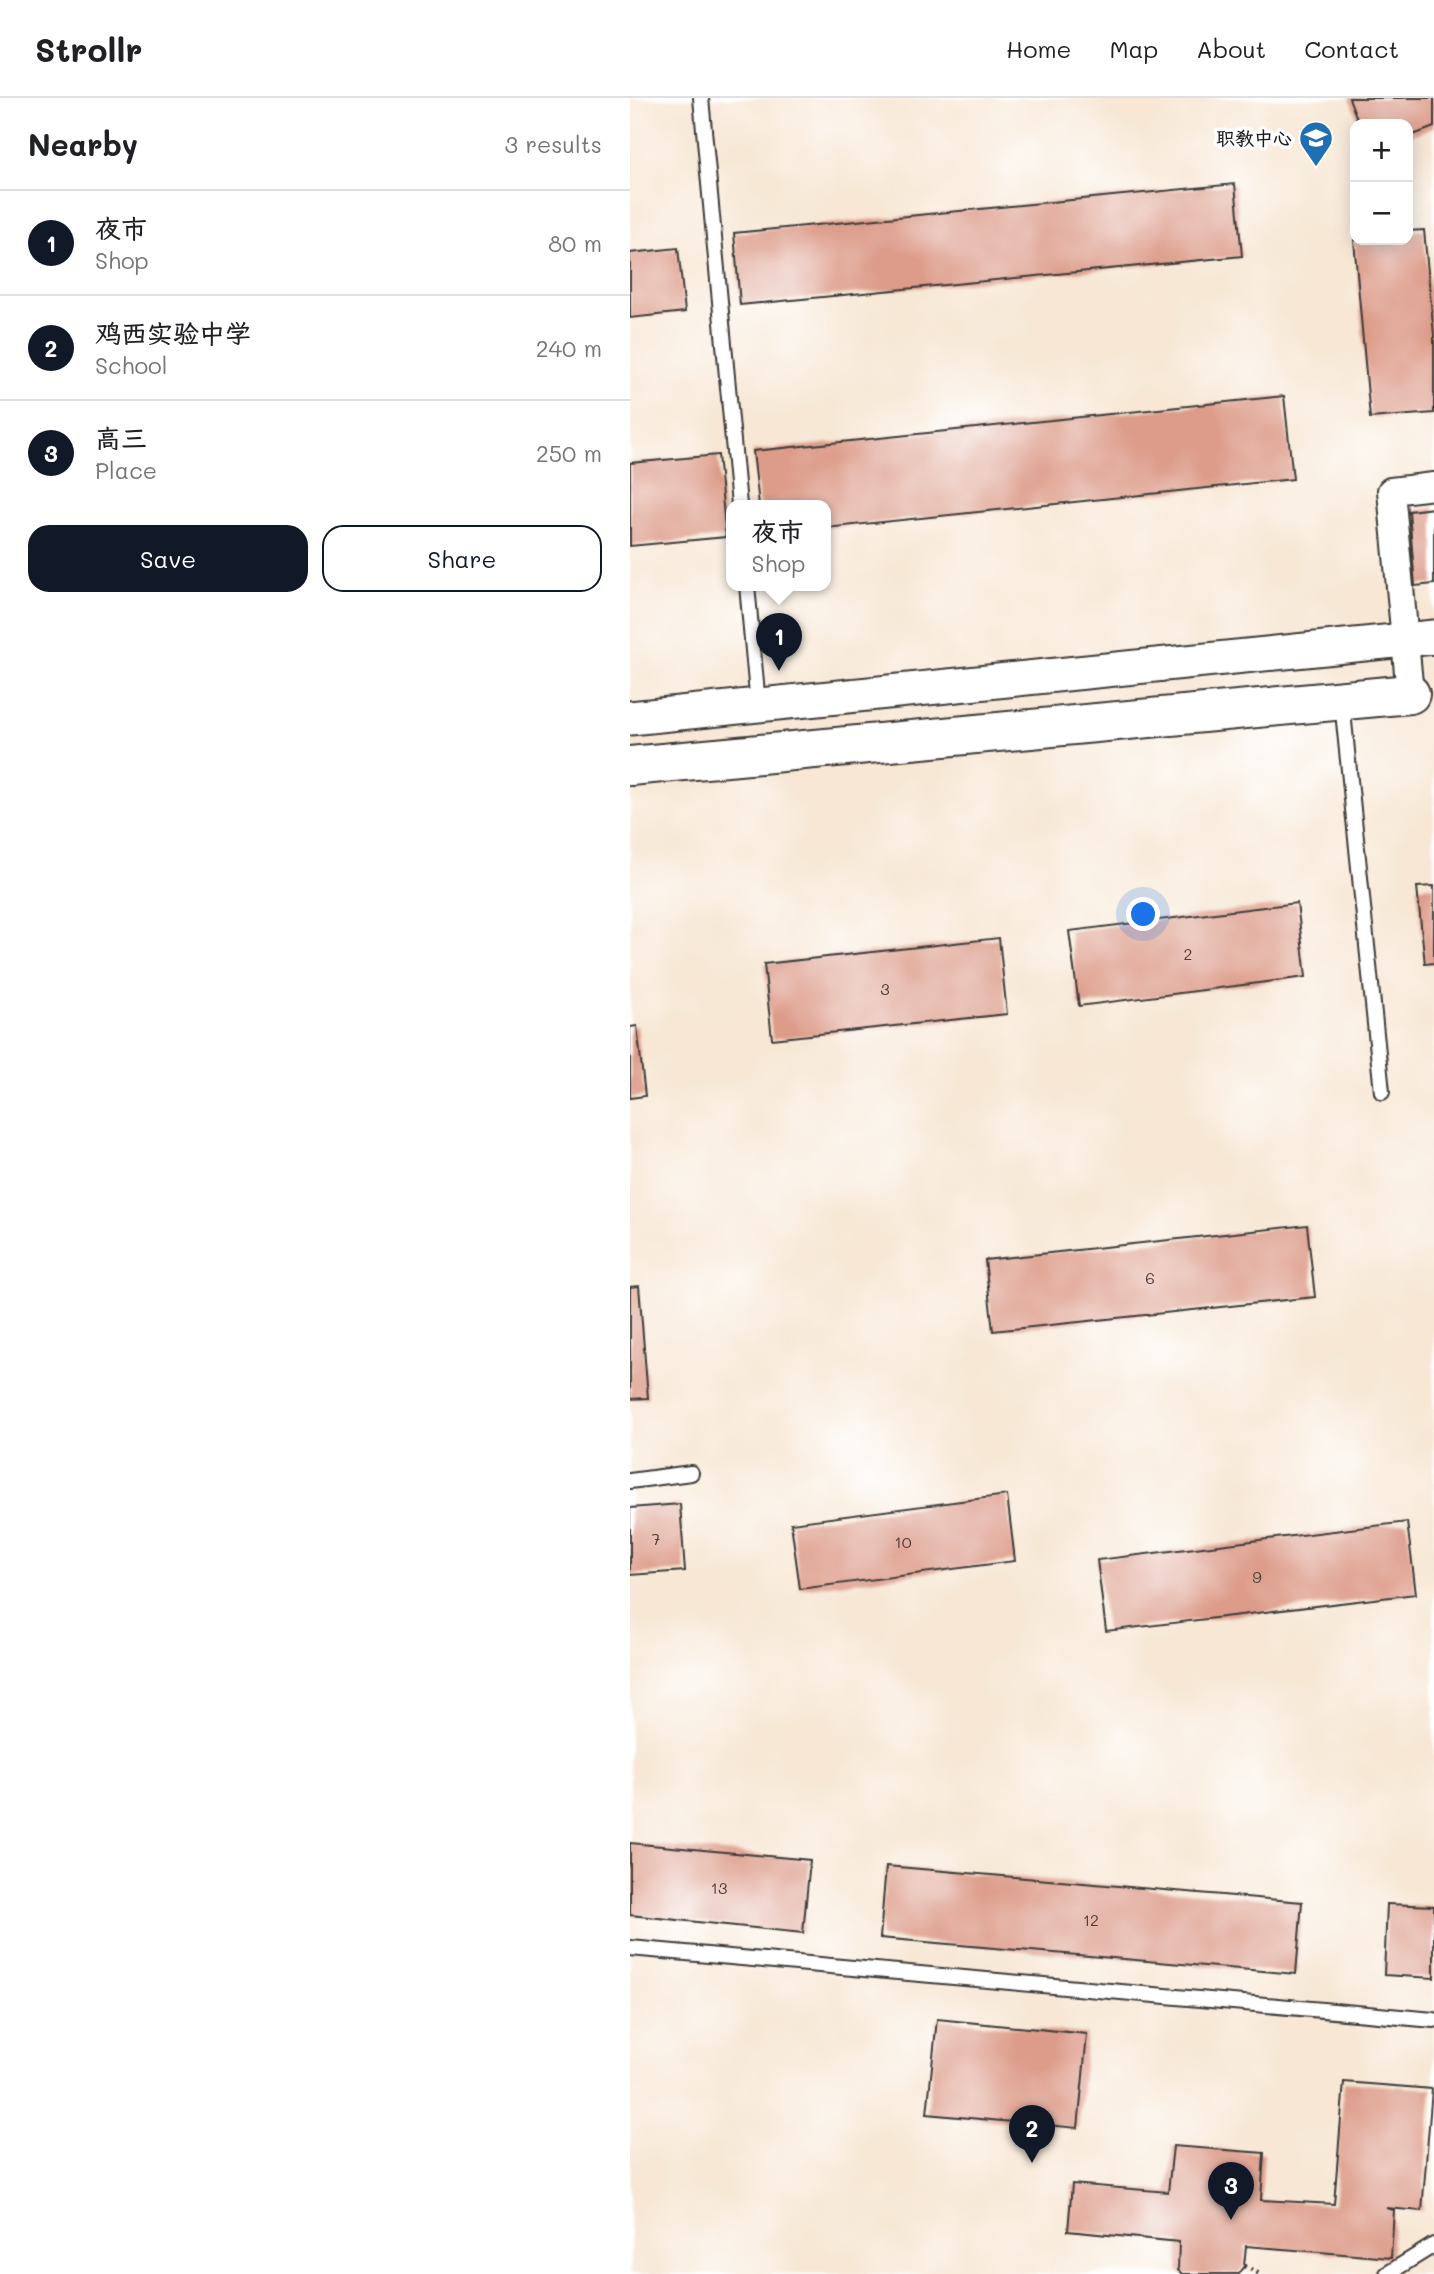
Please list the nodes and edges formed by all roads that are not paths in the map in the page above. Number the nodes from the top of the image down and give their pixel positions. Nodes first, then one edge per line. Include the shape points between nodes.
1 (701, 98) edge
2 (1434, 486) edge
3 (739, 500) edge
4 (748, 591) edge
5 (1419, 638) edge
6 (1422, 693) edge
7 (1342, 701) junction
8 (758, 705) junction
9 (630, 718) edge
10 (630, 766) edge
11 (1382, 1092) dead end
12 (691, 1473) dead end
13 (630, 1481) edge
14 (630, 1948) edge
15 (1434, 2020) edge
16 (1434, 2245) edge
17 (1387, 2274) edge

1 - 3 lane
2 - 5 street via 1391,491
4 - 8 lane
5 - 6 street
5 - 8 street
6 - 7 main road
7 - 10 main road
7 - 11 lane
8 - 9 street
12 - 13 lane
14 - 15 lane
16 - 17 lane

